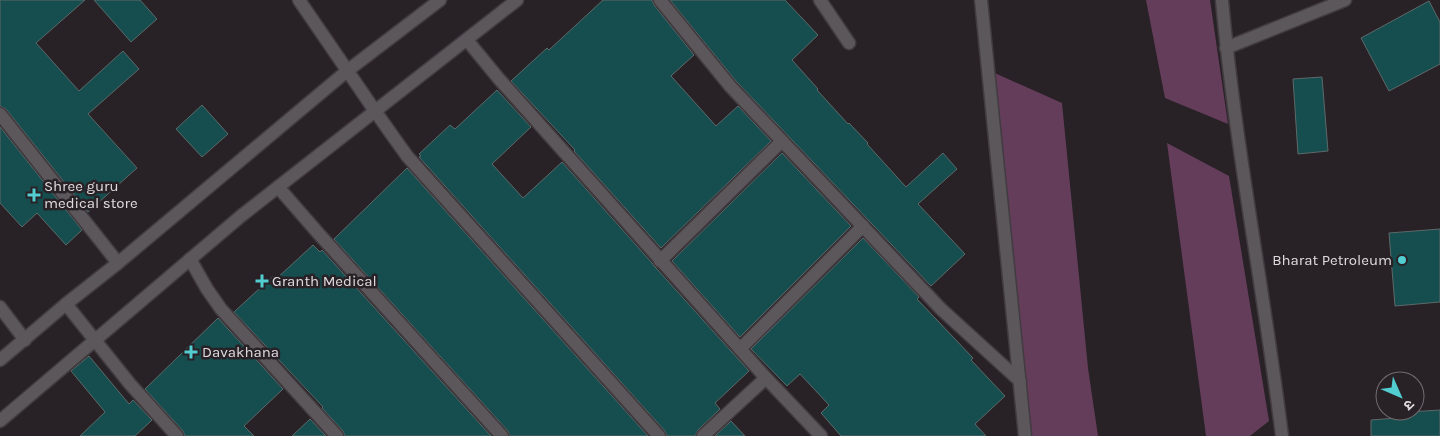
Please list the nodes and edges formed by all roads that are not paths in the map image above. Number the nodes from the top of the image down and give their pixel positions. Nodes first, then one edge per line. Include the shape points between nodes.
1 (299, 0) edge
2 (440, 0) edge
3 (517, 0) edge
4 (660, 0) edge
5 (820, 0) edge
6 (981, 0) edge
7 (1222, 0) edge
8 (1345, 0) edge
9 (467, 40) junction
10 (849, 43) dead end
11 (1226, 48) junction
12 (348, 71) junction
13 (375, 111) junction
14 (0, 114) edge
15 (782, 141) junction
16 (278, 187) junction
17 (863, 226) junction
18 (190, 259) junction
19 (660, 261) junction
20 (118, 263) junction
21 (66, 304) junction
22 (0, 307) edge
23 (26, 340) junction
24 (95, 340) junction
25 (740, 349) junction
26 (0, 360) edge
27 (766, 378) junction
28 (1020, 381) junction
29 (0, 421) edge
30 (177, 436) edge
31 (337, 436) edge
32 (502, 436) edge
33 (659, 436) edge
34 (703, 436) edge
35 (821, 436) edge
36 (1026, 436) edge
37 (1282, 436) edge

1 - 12 street
2 - 12 street
3 - 9 street
4 - 15 street via 730,86
5 - 10 street
6 - 28 street
7 - 11 street
8 - 11 street
9 - 13 street
9 - 19 street
11 - 37 street
12 - 13 street
12 - 20 street
13 - 16 street
13 - 33 street via 407,156
14 - 20 street
15 - 17 street
15 - 19 street
16 - 18 street
16 - 32 street
17 - 25 street
17 - 28 street via 941,309
18 - 24 street
18 - 31 street via 221,310
19 - 25 street
20 - 21 street
21 - 23 street
21 - 24 street
22 - 23 street
23 - 26 street
24 - 29 street
24 - 30 street
25 - 27 street
27 - 34 street
27 - 35 street
28 - 36 street

